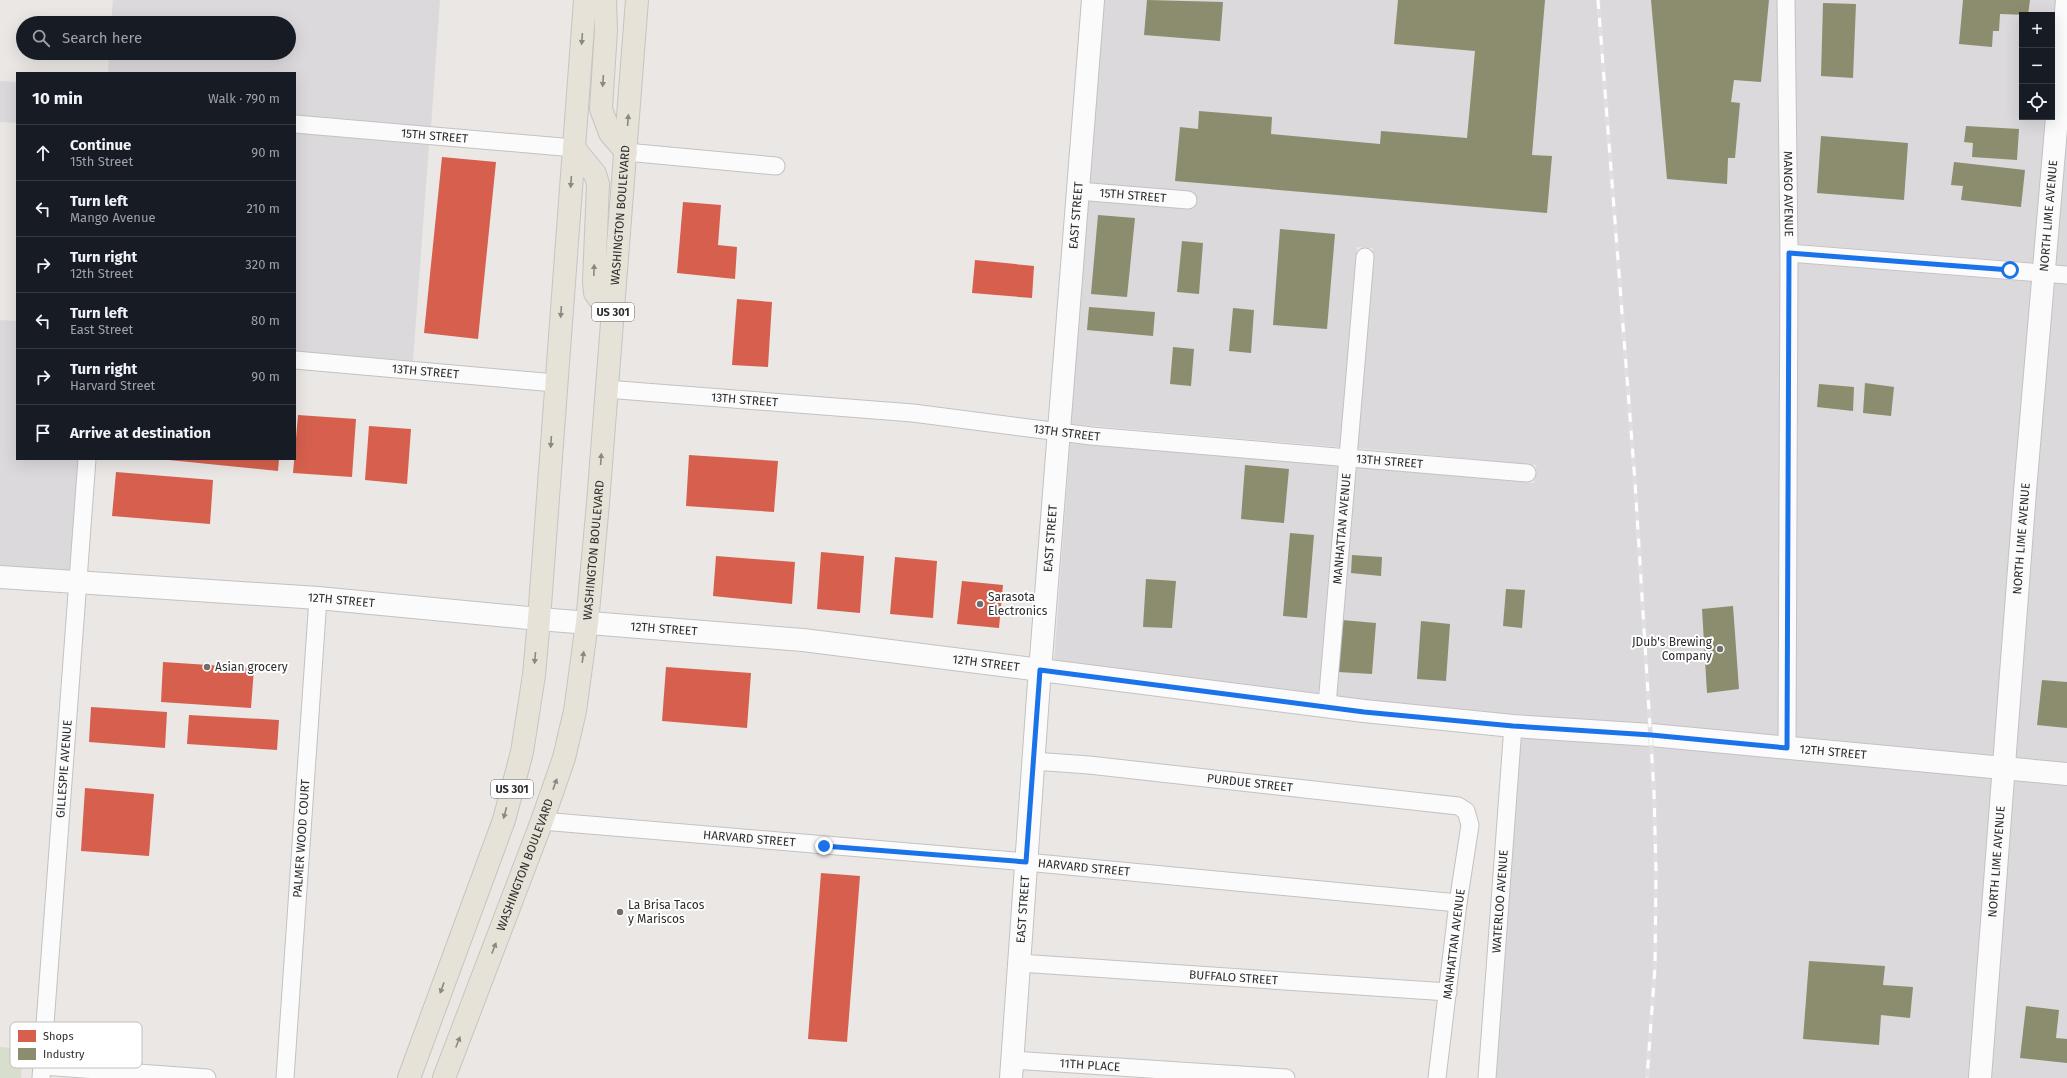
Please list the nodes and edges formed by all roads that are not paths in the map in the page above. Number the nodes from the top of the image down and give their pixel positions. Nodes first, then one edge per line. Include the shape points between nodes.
1 (585, 0) edge
2 (605, 0) edge
3 (637, 0) edge
4 (1093, 0) edge
5 (1786, 0) edge
6 (2067, 0) edge
7 (296, 124) edge
8 (574, 148) junction
9 (626, 152) junction
10 (776, 166) dead end
11 (1078, 191) junction
12 (1188, 200) dead end
13 (1789, 253) junction
14 (1364, 257) dead end
15 (2044, 273) junction
16 (2067, 275) edge
17 (613, 318) junction
18 (296, 360) edge
19 (556, 383) junction
20 (606, 389) junction
21 (1059, 432) junction
22 (1347, 456) junction
23 (88, 460) edge
24 (1527, 473) dead end
25 (0, 577) edge
26 (78, 583) junction
27 (318, 598) junction
28 (539, 619) junction
29 (587, 623) junction
30 (1040, 670) junction
31 (1327, 705) junction
32 (1513, 726) junction
33 (1787, 748) junction
34 (1033, 761) junction
35 (2003, 768) junction
36 (2067, 774) edge
37 (1466, 811) joint
38 (542, 821) junction
39 (1026, 862) junction
40 (1458, 903) junction
41 (1019, 963) junction
42 (1448, 992) junction
43 (45, 1022) edge
44 (1012, 1069) edge
45 (41, 1072) edge
46 (208, 1078) edge
47 (285, 1078) edge
48 (409, 1078) edge
49 (444, 1078) edge
50 (1286, 1078) edge
51 (1437, 1078) edge
52 (1487, 1078) edge
53 (1980, 1078) edge

1 -> 8 main road, US 301
2 -> 9 main road via 606,30 601,109 610,133
9 -> 3 main road, WASHINGTON BOULEVARD / US 301
4 - 11 street, EAST STREET
5 - 13 street, MANGO AVENUE
6 - 15 street, NORTH LIME AVENUE
7 - 8 street, 15TH STREET
17 -> 8 main road via 595,293 598,184 592,170
8 -> 19 main road, US 301
9 - 10 street
9 - 17 main road, WASHINGTON BOULEVARD / US 301
11 - 12 street, 15TH STREET
11 - 21 street, EAST STREET
13 - 15 street
13 - 33 street, MANGO AVENUE
14 - 22 street, MANHATTAN AVENUE
15 - 16 street
15 - 35 street, NORTH LIME AVENUE
17 - 20 main road, WASHINGTON BOULEVARD / US 301
18 - 19 street, 13TH STREET
19 -> 28 main road, US 301
20 - 21 street, 13TH STREET via 913,413
29 -> 20 main road, WASHINGTON BOULEVARD / US 301
21 - 22 street, 13TH STREET
21 - 30 street, EAST STREET
22 - 24 street, 13TH STREET
22 - 31 street, MANHATTAN AVENUE
23 - 26 street, GILLESPIE AVENUE
25 - 26 street, 12TH STREET
26 - 27 street, 12TH STREET
26 - 43 street, GILLESPIE AVENUE
27 - 28 street, 12TH STREET
27 - 47 street, PALMER WOOD COURT
28 - 29 street, 12TH STREET
28 -> 48 main road, US 301 via 534,675 522,752 504,820
29 - 30 street, 12TH STREET via 803,640
38 -> 29 main road, WASHINGTON BOULEVARD / US 301 via 564,758 576,711
30 - 31 street, 12TH STREET
30 - 34 street, EAST STREET
31 - 32 street, 12TH STREET via 1364,712
32 - 33 street, 12TH STREET via 1651,735
32 - 52 street, WATERLOO AVENUE
33 - 35 street, 12TH STREET
34 - 37 street, PURDUE STREET via 1458,806
34 - 39 street, EAST STREET
35 - 36 street, 12TH STREET
35 - 53 street, NORTH LIME AVENUE
37 - 40 street, MANHATTAN AVENUE via 1470,825
38 - 39 street, HARVARD STREET
49 -> 38 main road, WASHINGTON BOULEVARD / US 301
39 - 40 street, HARVARD STREET
39 - 41 street, EAST STREET
40 - 42 street, MANHATTAN AVENUE
41 - 42 street, BUFFALO STREET
41 - 44 street, EAST STREET
42 - 51 street, MANHATTAN AVENUE
44 - 50 street, 11TH PLACE
45 - 46 street

